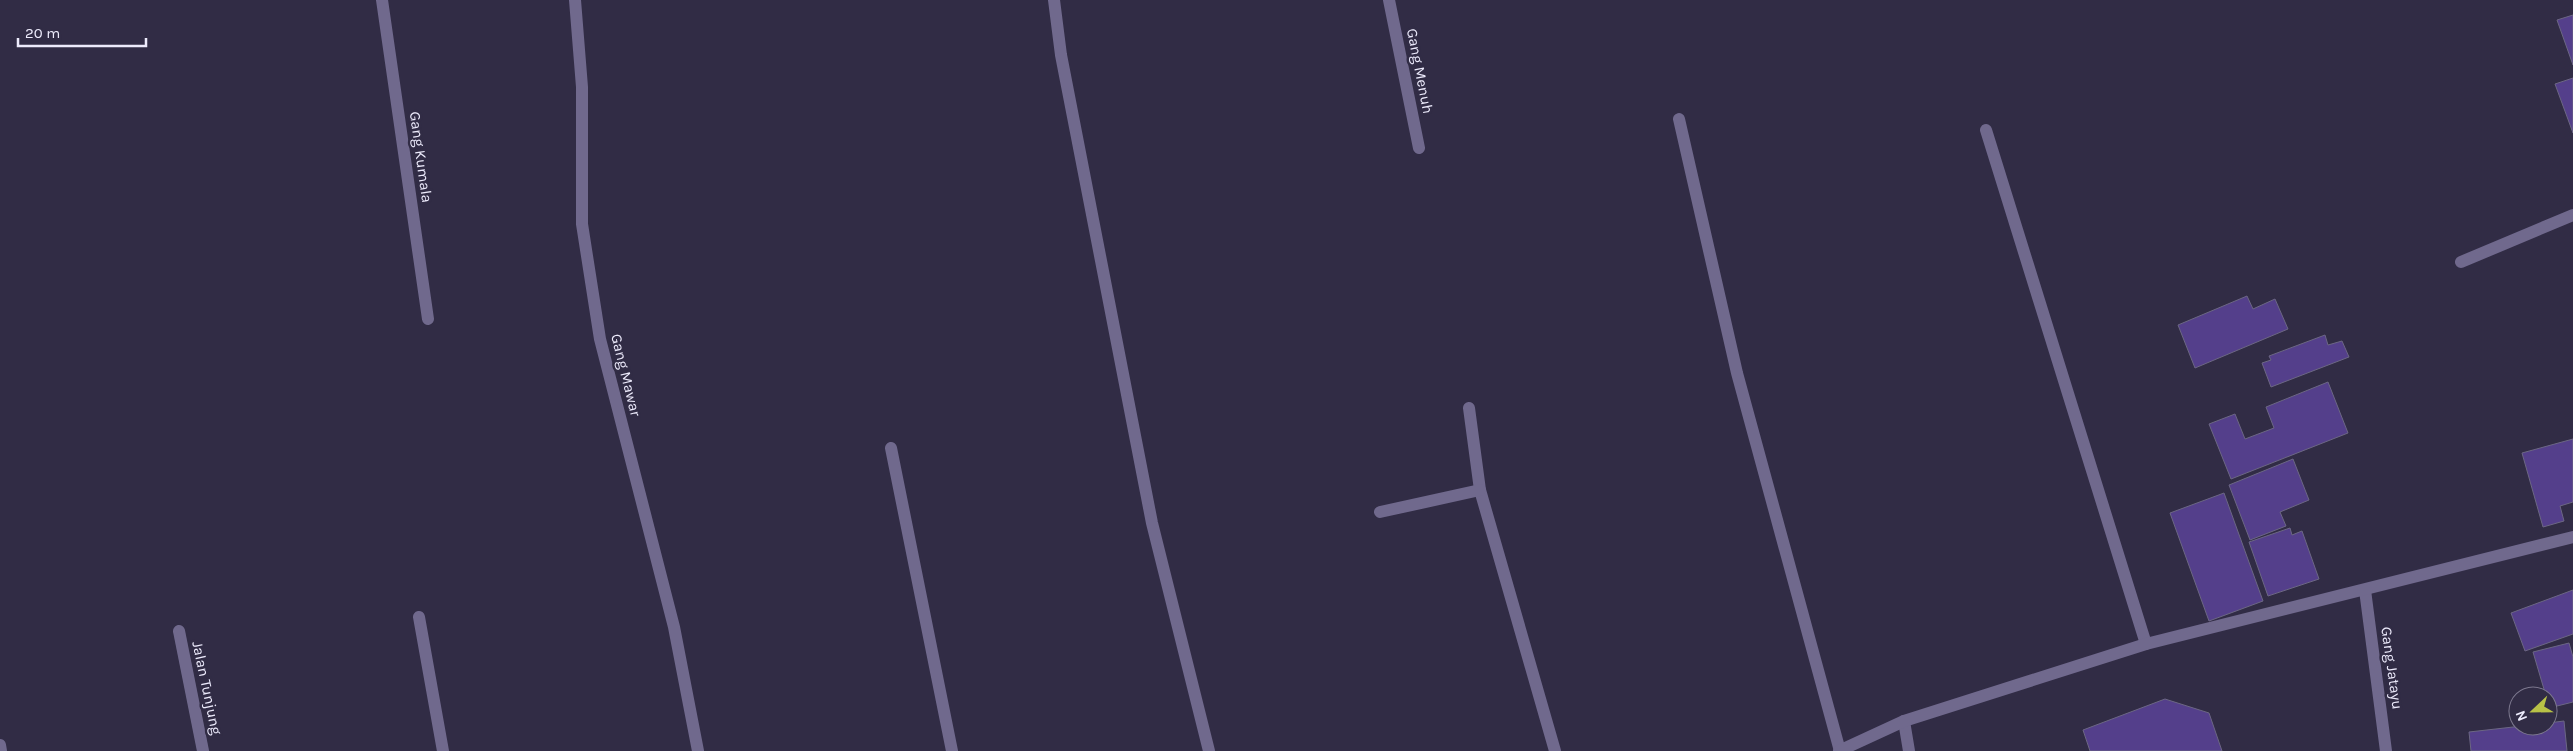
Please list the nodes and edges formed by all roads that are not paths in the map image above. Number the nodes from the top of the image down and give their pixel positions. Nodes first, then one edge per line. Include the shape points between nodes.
1 (382, 0) edge
2 (575, 0) edge
3 (1054, 0) edge
4 (1389, 0) edge
5 (1679, 119) dead end
6 (1986, 130) dead end
7 (1419, 148) dead end
8 (2573, 215) edge
9 (2461, 262) dead end
10 (428, 319) dead end
11 (1469, 408) dead end
12 (891, 448) dead end
13 (1480, 490) junction
14 (1380, 512) dead end
15 (2573, 537) edge
16 (2365, 590) junction
17 (419, 617) dead end
18 (179, 631) dead end
19 (2146, 644) junction
20 (1904, 721) junction
21 (0, 745) edge
22 (2, 751) edge
23 (203, 751) edge
24 (443, 751) edge
25 (698, 751) edge
26 (952, 751) edge
27 (1209, 751) edge
28 (1555, 751) edge
29 (1839, 751) edge
30 (1909, 751) edge
31 (2386, 751) edge

1 - 10 street, Gang Kumala
2 - 25 street, Gang Mawar via 582,87 582,224 600,340 674,627
3 - 27 street via 1060,55 1152,523
4 - 7 street, Gang Menuh
5 - 29 street via 1737,373
6 - 19 street
8 - 9 street
11 - 13 street
12 - 26 street
13 - 14 street
13 - 28 street
15 - 16 street
16 - 19 street
16 - 31 street, Gang Jatayu
17 - 24 street
18 - 23 street, Jalan Tunjung
19 - 20 street
20 - 29 street
20 - 30 street
21 - 22 street

